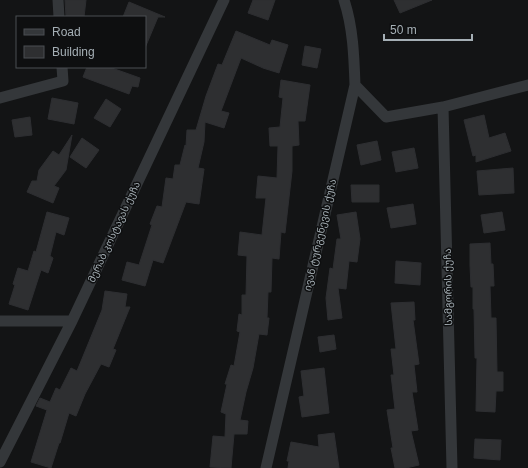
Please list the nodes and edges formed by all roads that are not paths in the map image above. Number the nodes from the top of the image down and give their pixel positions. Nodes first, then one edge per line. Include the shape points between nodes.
1 (58, 0) edge
2 (224, 0) edge
3 (344, 0) edge
4 (59, 16) edge
5 (62, 68) edge
6 (355, 85) junction
7 (528, 85) edge
8 (0, 98) edge
9 (443, 106) junction
10 (0, 321) edge
11 (72, 321) junction
12 (0, 462) edge
13 (266, 468) edge
14 (452, 468) edge

1 - 4 street
2 - 11 street, მერაბ კოსტავას ქუჩა
3 - 6 street, ივან ტურგენევის ქუჩა via 354,56
5 - 8 street via 63,81
6 - 9 street via 386,117
6 - 13 street, ივან ტურგენევის ქუჩა
7 - 9 street
9 - 14 street, სამგორის ქუჩა
10 - 11 street
11 - 12 street, მერაბ კოსტავას ქუჩა

